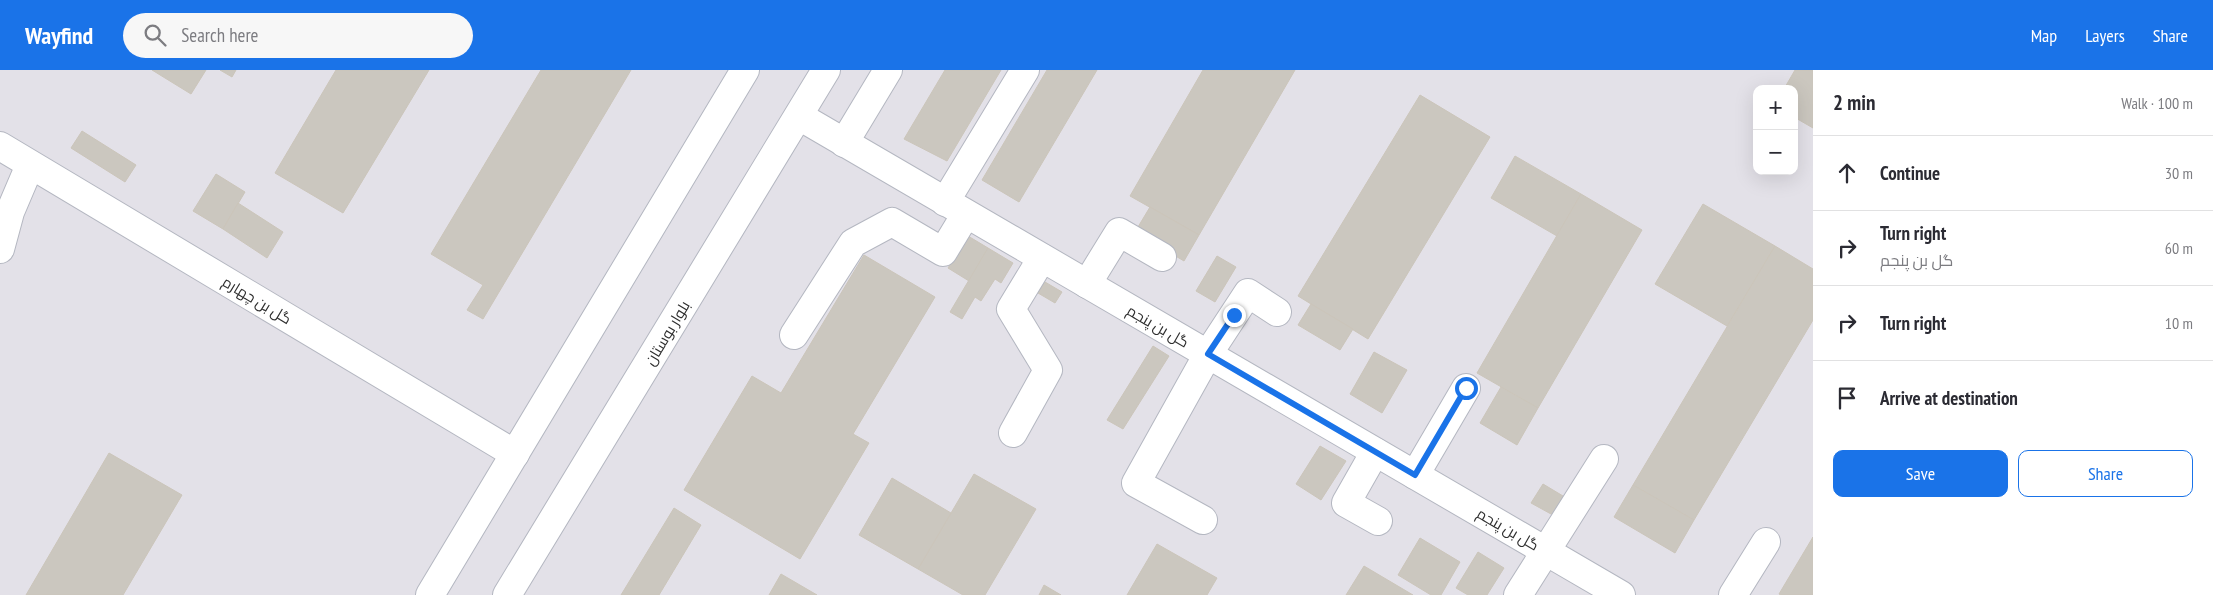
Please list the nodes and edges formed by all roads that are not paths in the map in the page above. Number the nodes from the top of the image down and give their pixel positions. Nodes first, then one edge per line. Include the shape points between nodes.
1 (745, 70) edge
2 (826, 70) edge
3 (888, 70) edge
4 (1025, 70) edge
5 (799, 116) junction
6 (844, 143) junction
7 (0, 146) edge
8 (30, 164) junction
9 (956, 208) junction
10 (0, 250) edge
11 (1162, 257) dead end
12 (1042, 258) junction
13 (1087, 284) junction
14 (1277, 312) dead end
15 (794, 335) dead end
16 (1208, 354) junction
17 (1466, 388) dead end
18 (1013, 433) dead end
19 (1375, 452) junction
20 (515, 454) junction
21 (1604, 459) dead end
22 (1415, 475) junction
23 (1204, 520) dead end
24 (1378, 521) dead end
25 (1766, 542) dead end
26 (1545, 551) junction
27 (430, 595) edge
28 (507, 595) edge
29 (1518, 595) edge
30 (1622, 595) edge
31 (1734, 595) edge

1 - 20 street
2 - 5 street, بلوار بوستان
3 - 6 street
4 - 9 street
5 - 6 street, گل بن پنجم
5 - 28 street, بلوار بوستان
6 - 9 street, گل بن پنجم
7 - 8 street, گل بن چهارم
8 - 10 street via 10,212
8 - 20 street, گل بن چهارم
9 - 12 street, گل بن پنجم
9 - 15 street via 943,252 892,222 853,243
11 - 13 street via 1119,232
12 - 13 street, گل بن پنجم
12 - 18 street via 1011,308 1048,370
13 - 16 street, گل بن پنجم
14 - 16 street via 1248,293
16 - 19 street, گل بن پنجم
16 - 23 street via 1136,483
17 - 22 street
19 - 22 street, گل بن پنجم
19 - 24 street via 1346,503
20 - 27 street
21 - 26 street
22 - 26 street, گل بن پنجم
25 - 31 street
26 - 29 street
26 - 30 street, گل بن پنجم

